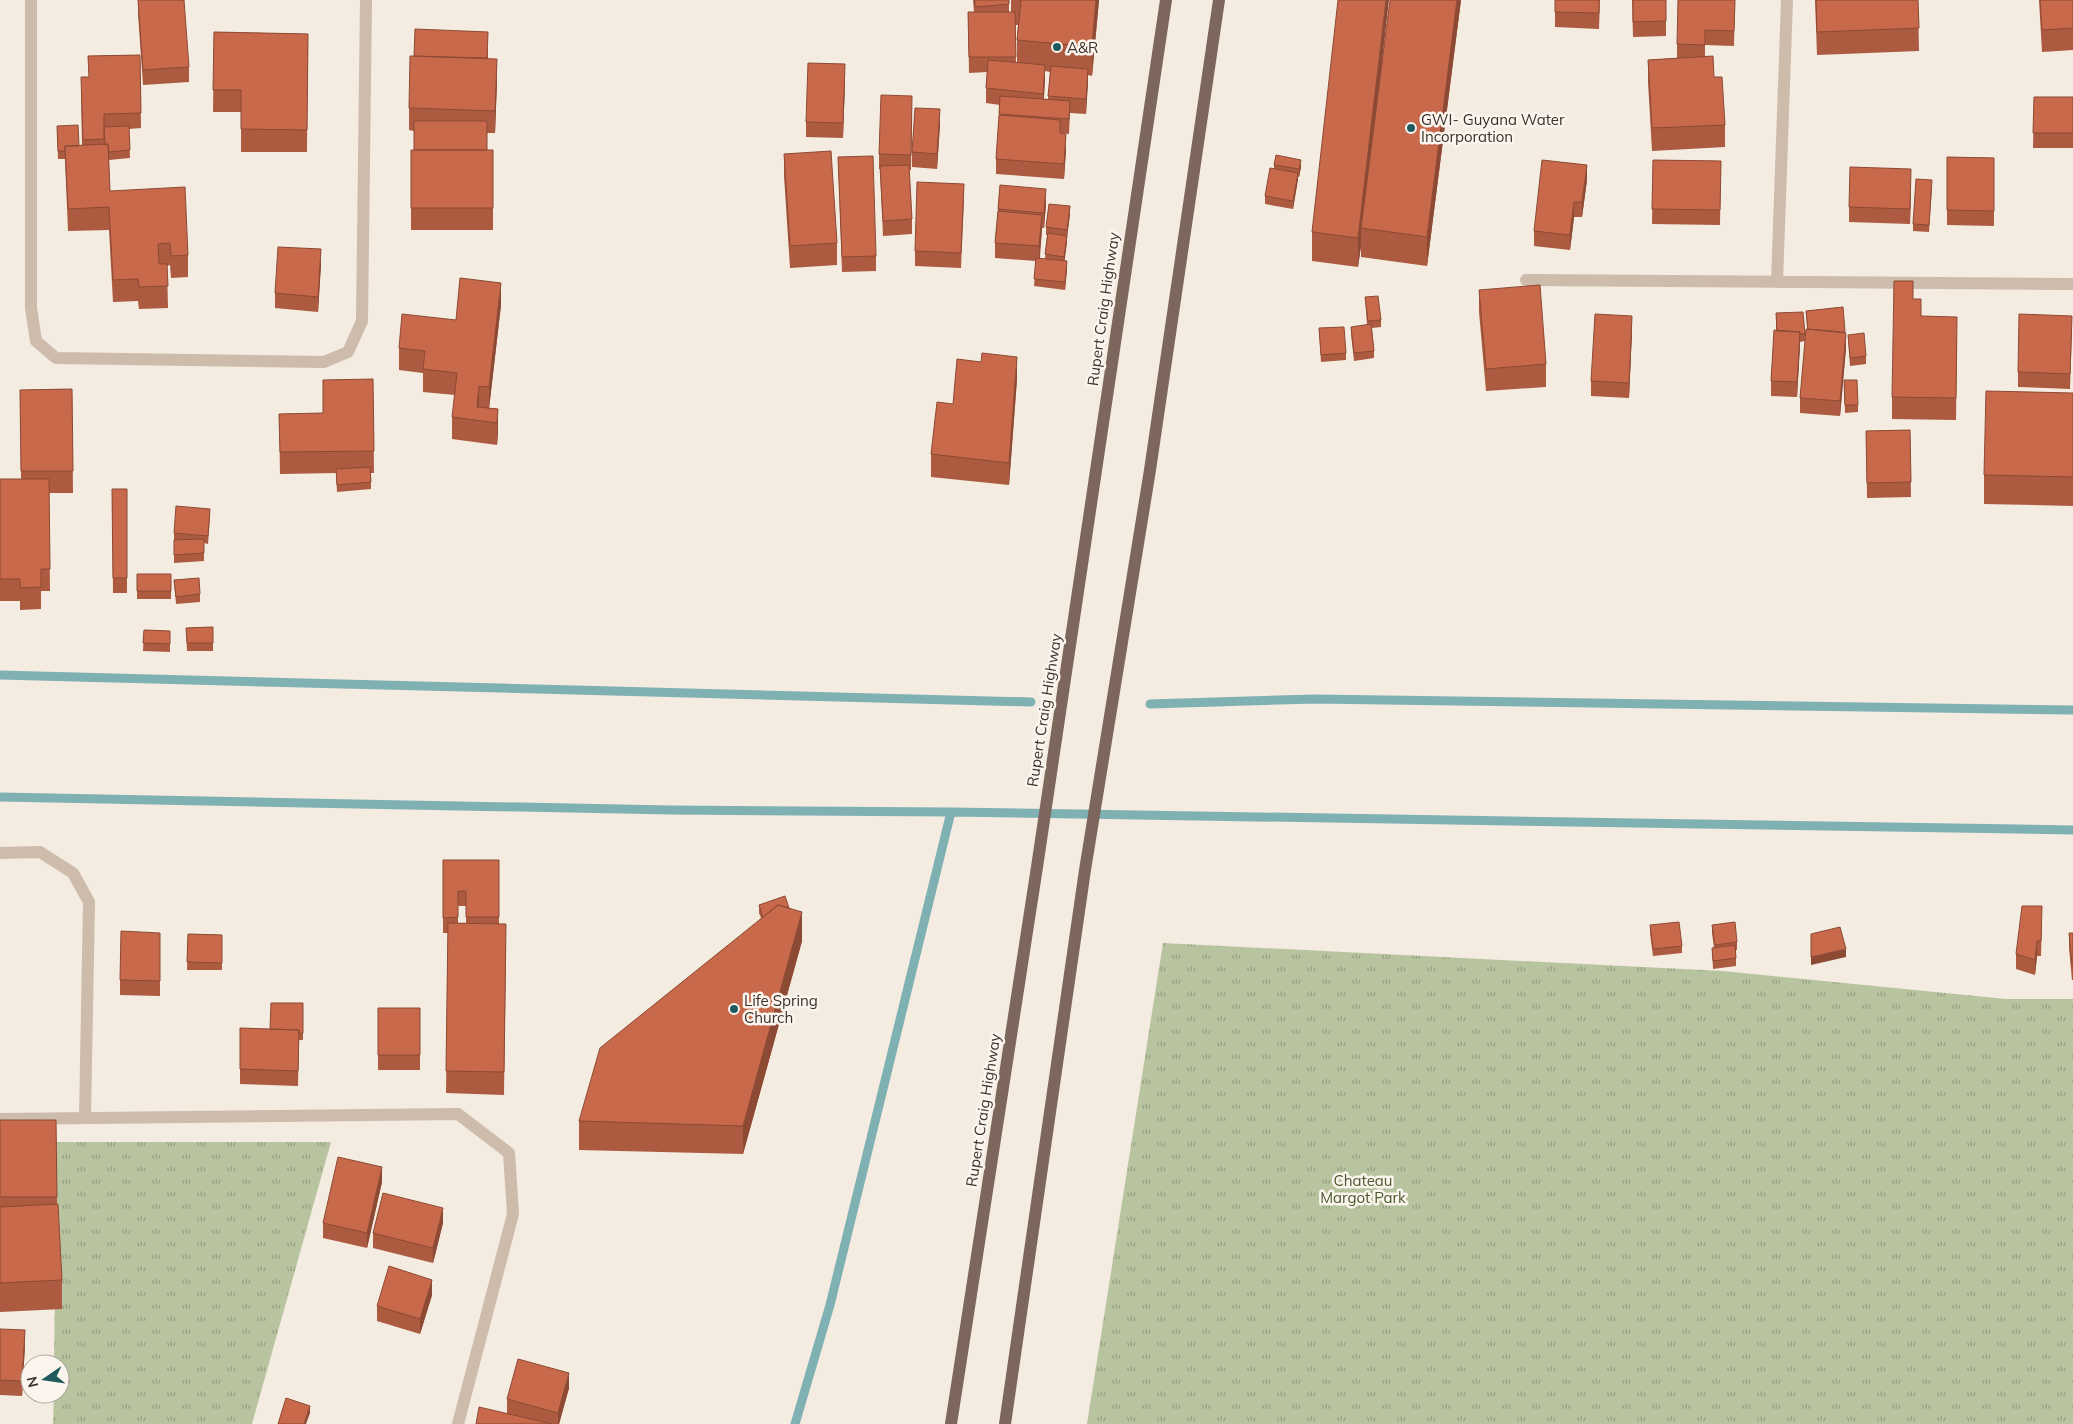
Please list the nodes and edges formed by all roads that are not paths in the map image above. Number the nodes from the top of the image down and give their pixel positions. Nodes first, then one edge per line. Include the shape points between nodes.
1 (31, 0) edge
2 (366, 0) edge
3 (1166, 0) edge
4 (1219, 0) edge
5 (1787, 0) edge
6 (1526, 280) dead end
7 (1777, 282) junction
8 (2073, 284) edge
9 (0, 853) edge
10 (84, 1118) junction
11 (0, 1119) edge
12 (458, 1424) edge
13 (951, 1424) edge
14 (1005, 1424) edge

1 - 2 street via 31,308 36,341 56,358 324,362 348,352 362,321
3 - 13 main road, Rupert Craig Highway
4 - 14 main road via 1150,470 1085,870
5 - 7 street
6 - 7 street
7 - 8 street
9 - 10 street via 40,852 73,873 89,902
10 - 11 street
10 - 12 street via 458,1114 510,1152 513,1214

